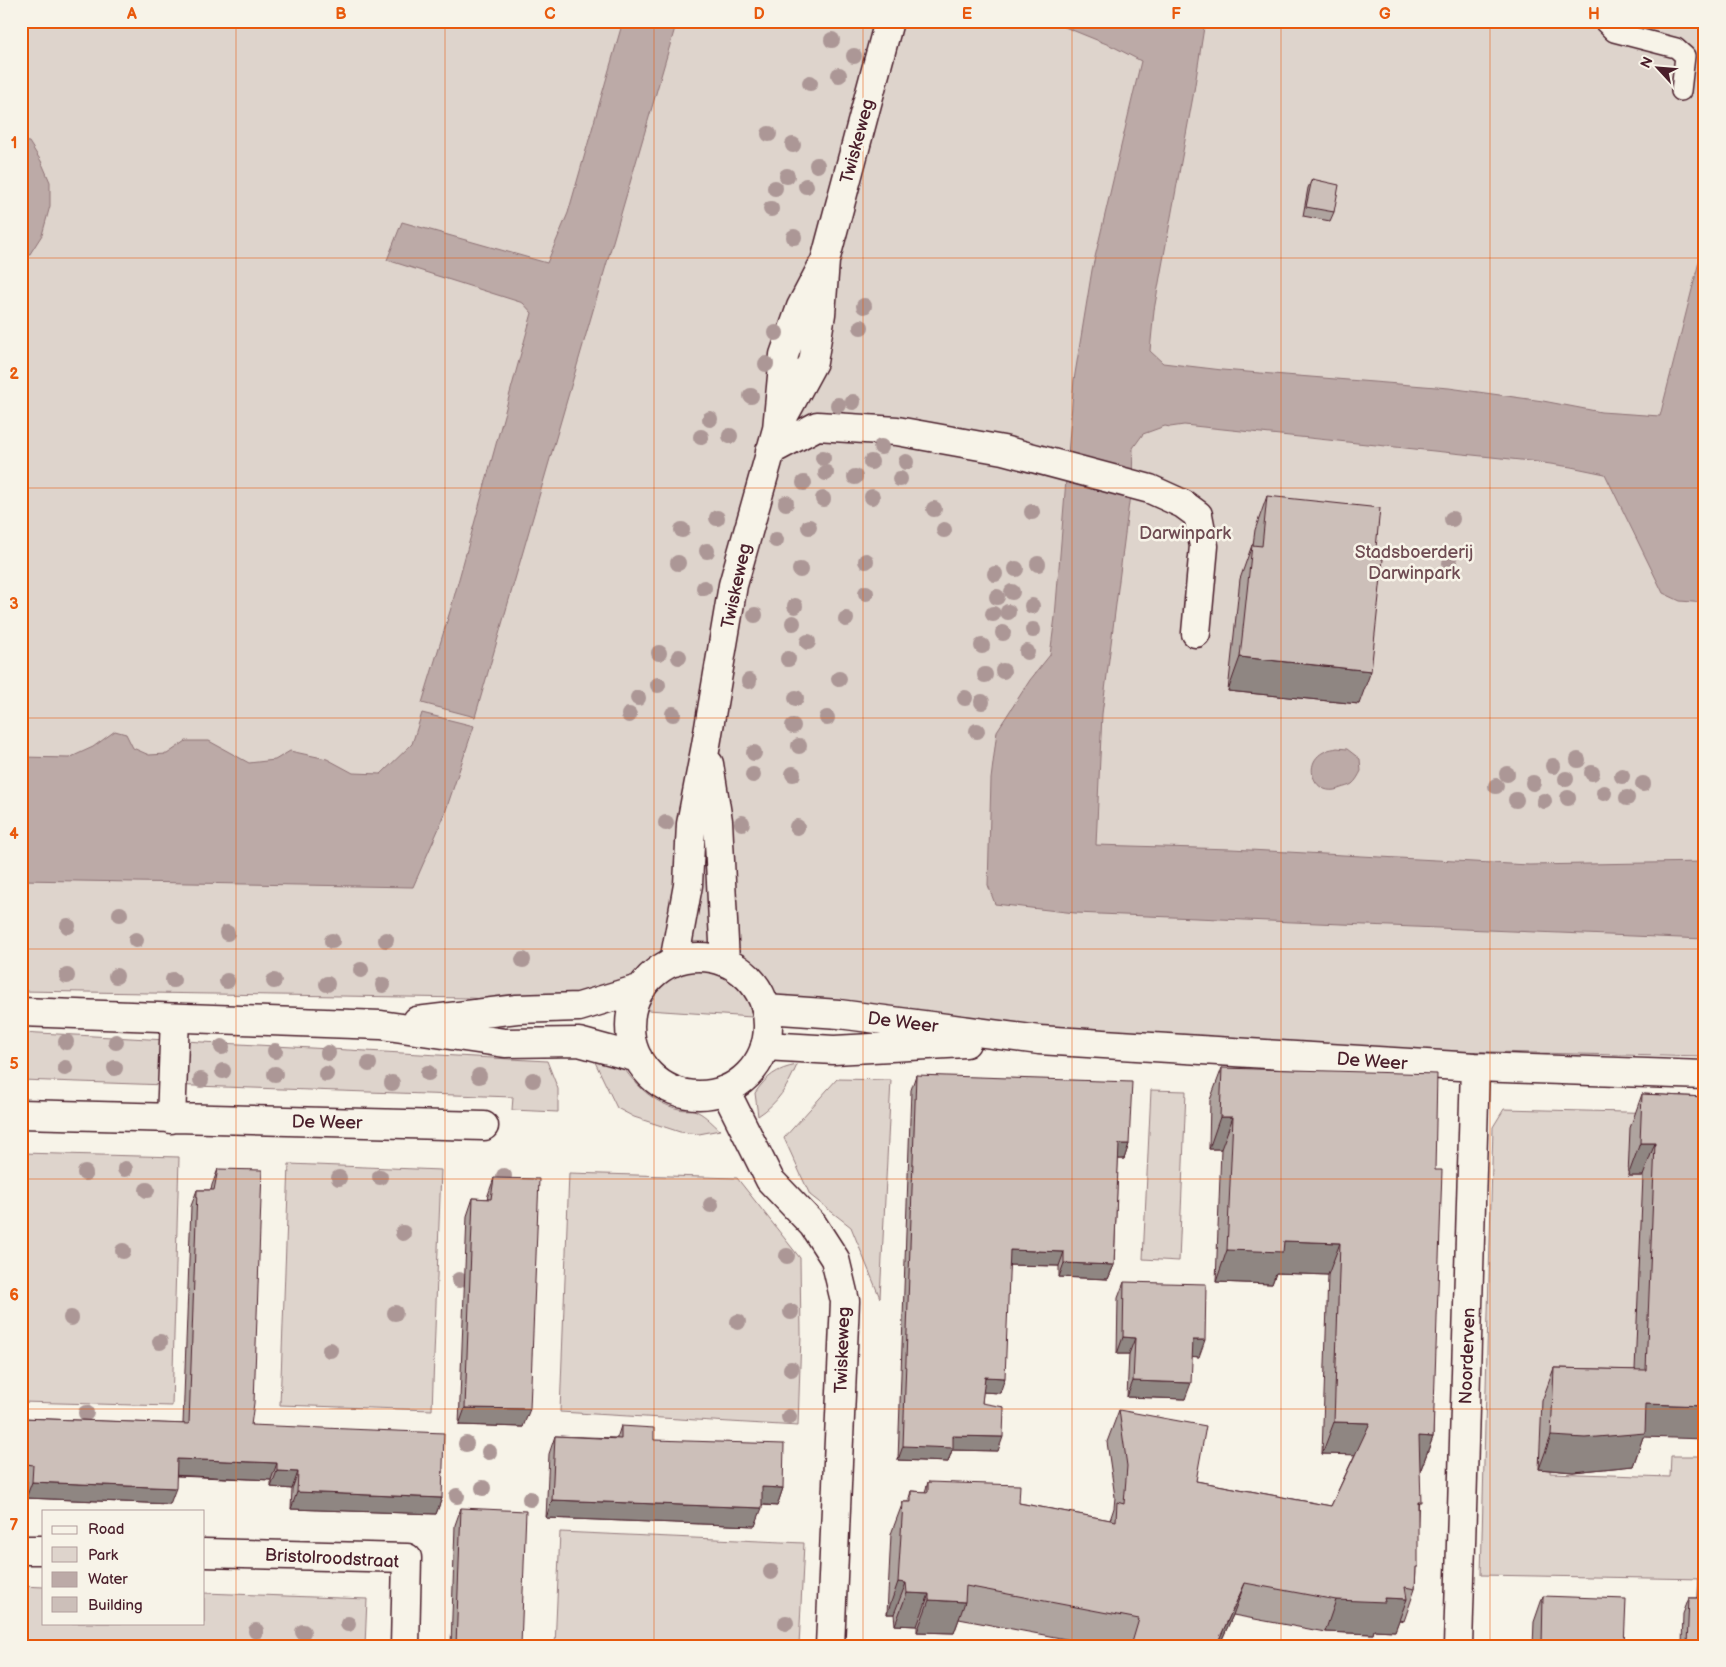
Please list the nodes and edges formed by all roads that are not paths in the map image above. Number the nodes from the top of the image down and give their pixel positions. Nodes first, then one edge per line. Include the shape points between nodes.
1 (889, 21) edge
2 (1603, 21) edge
3 (1681, 91) dead end
4 (774, 440) junction
5 (1196, 633) dead end
6 (706, 745) junction
7 (674, 962) junction
8 (725, 962) junction
9 (642, 988) junction
10 (766, 1009) junction
11 (21, 1012) edge
12 (174, 1018) junction
13 (382, 1025) junction
14 (1039, 1040) junction
15 (765, 1046) junction
16 (638, 1058) junction
17 (1475, 1067) junction
18 (1705, 1076) edge
19 (725, 1090) junction
20 (21, 1114) edge
21 (171, 1119) junction
22 (484, 1126) dead end
23 (21, 1550) edge
24 (42, 1550) edge
25 (205, 1553) edge
26 (405, 1646) edge
27 (830, 1646) edge
28 (1458, 1646) edge

1 - 4 street, Twiskeweg via 825,261 801,307 784,354
2 - 3 lane via 1614,32 1676,48 1685,56
4 - 5 street via 817,426 897,431 1003,450 1150,489 1183,504 1198,515 1204,546
4 - 6 street, Twiskeweg via 733,585
6 - 7 street, Twiskeweg via 690,824 688,885
6 - 8 street, Twiskeweg via 718,821
7 - 8 street via 699,957
7 - 9 street via 656,973
8 - 10 street via 751,981
9 - 13 street via 578,1008 517,1009
9 - 16 street via 630,1022
10 - 14 street, De Weer via 839,1014
10 - 15 street
11 - 12 street
12 - 13 street
12 - 21 street
13 - 16 street via 506,1043 579,1042
14 - 15 street, De Weer via 834,1050
14 - 17 street, De Weer
15 - 19 street via 754,1068
16 - 19 street via 653,1078 675,1091 700,1095
17 - 18 street, De Weer
17 - 28 street, Noorderven
19 - 27 street, Twiskeweg via 770,1180 813,1225 835,1259 844,1301
20 - 21 street, De Weer
21 - 22 street, De Weer
23 - 24 street
25 - 26 street, Bristolroodstraat via 407,1558

